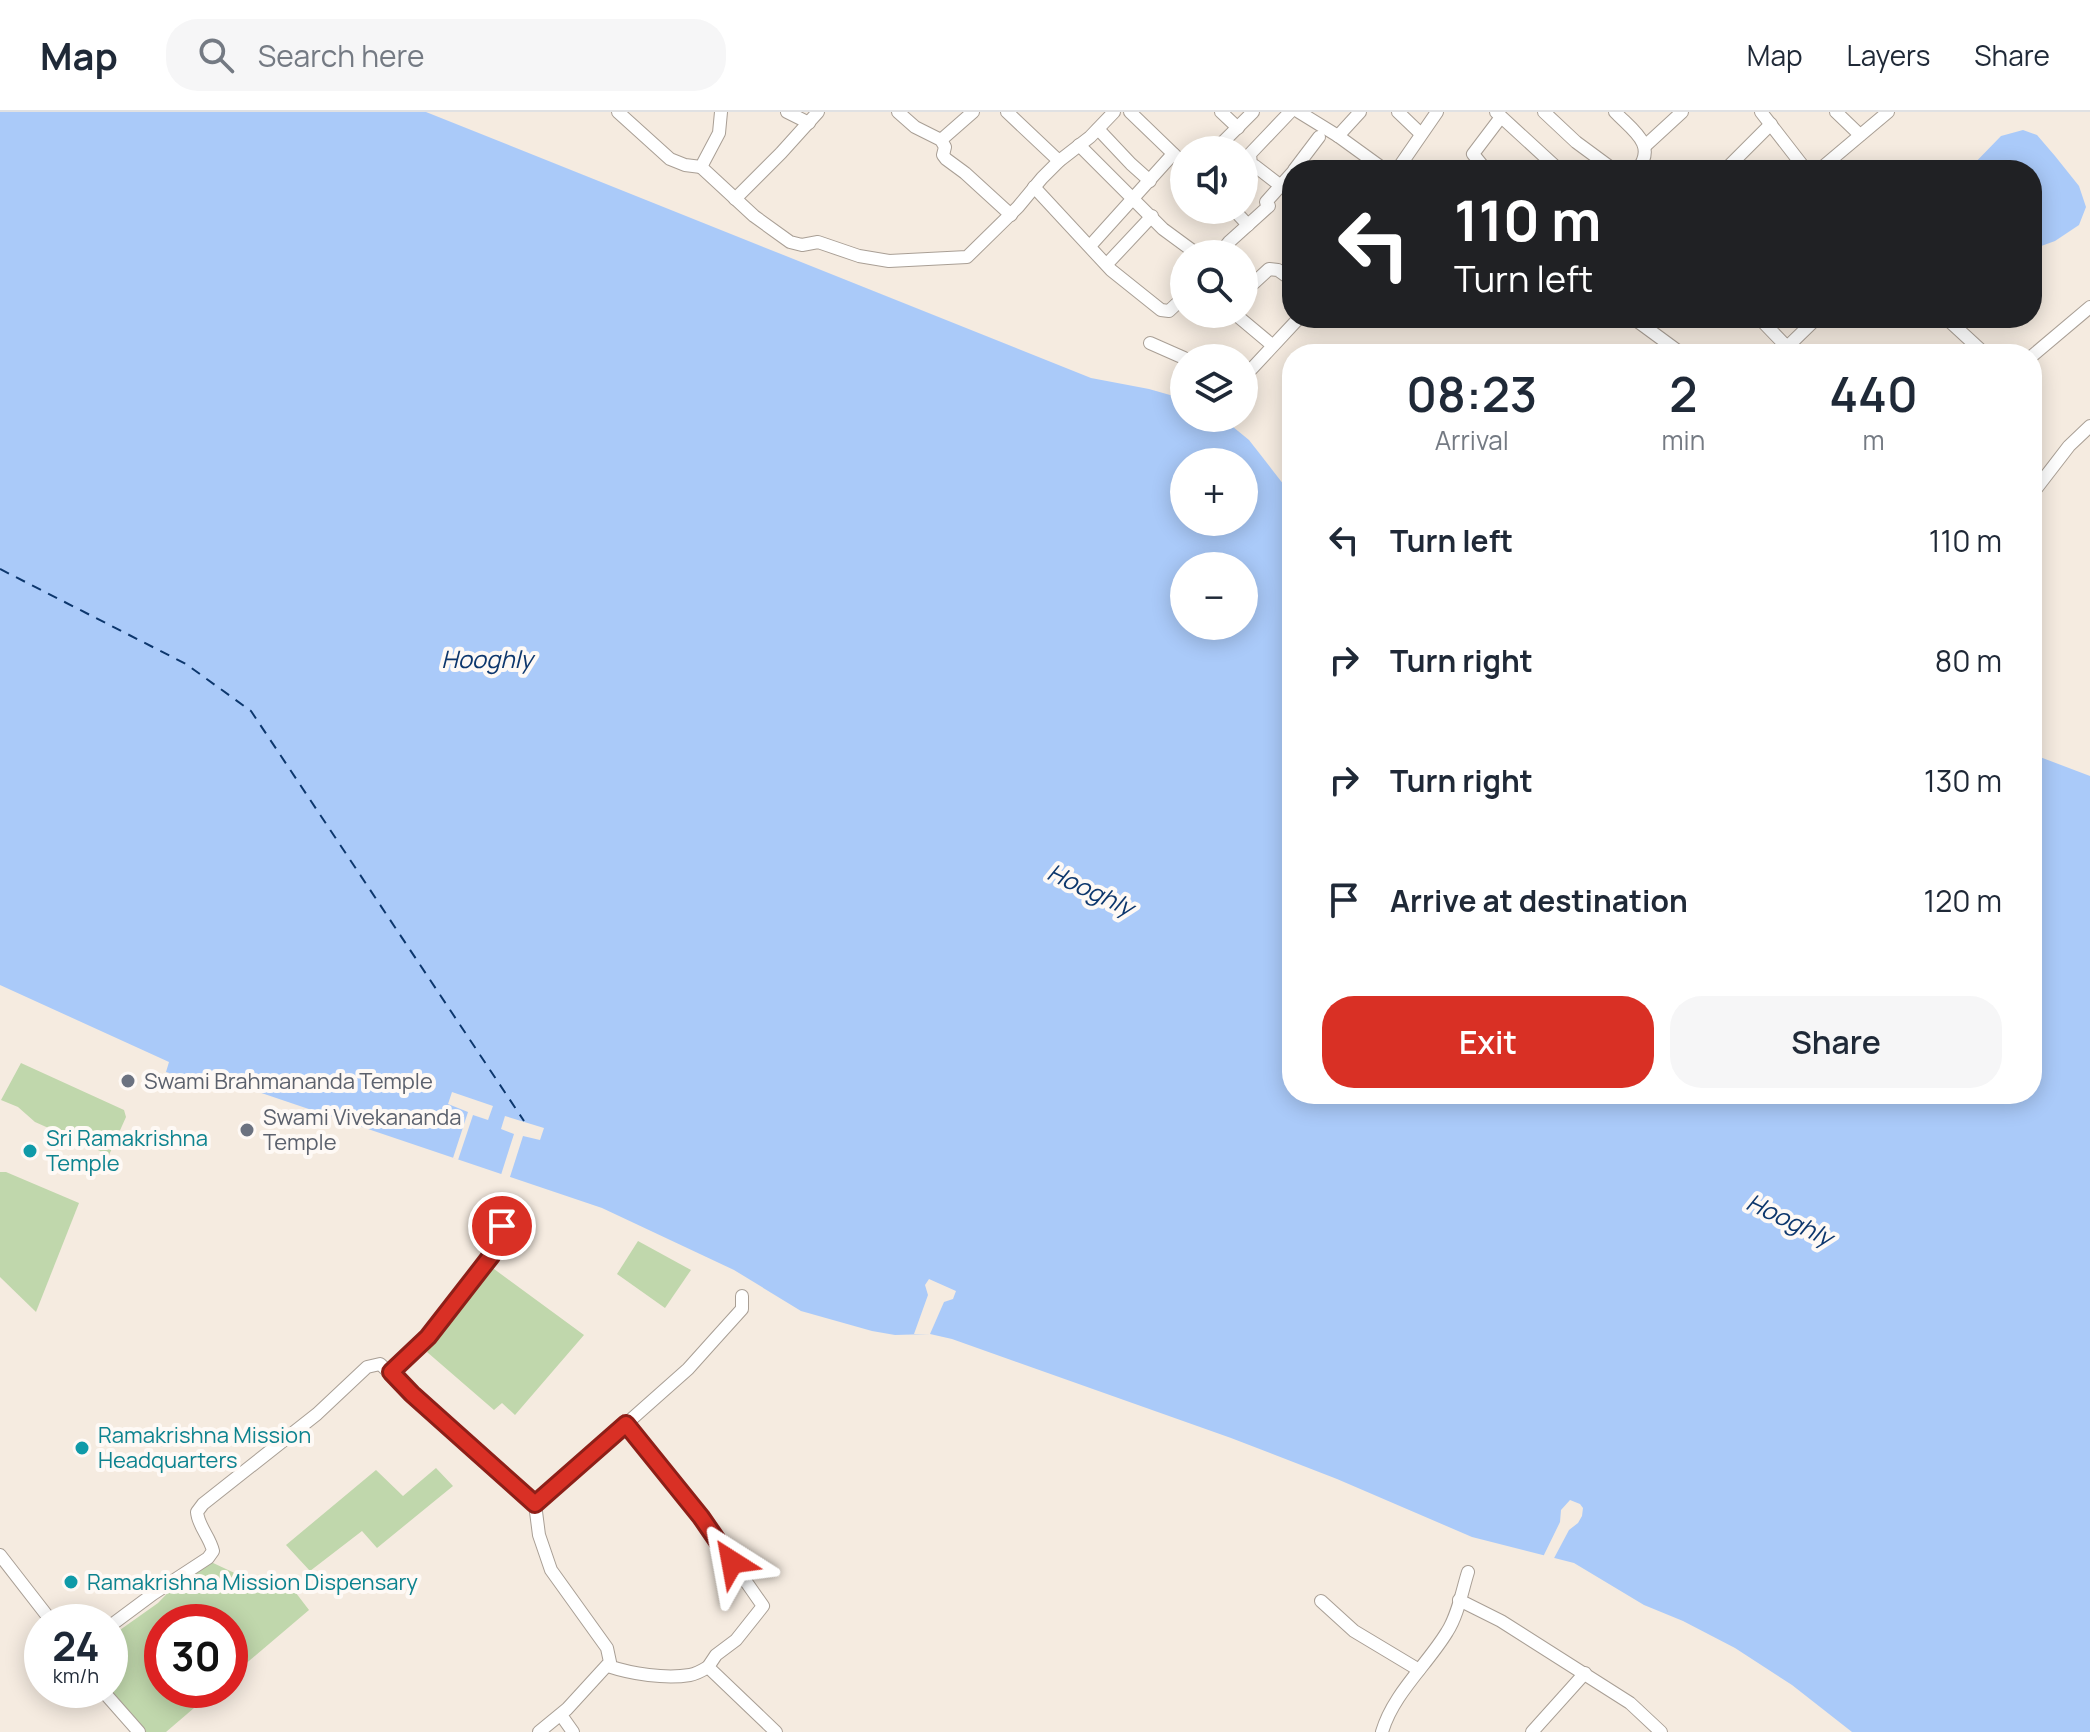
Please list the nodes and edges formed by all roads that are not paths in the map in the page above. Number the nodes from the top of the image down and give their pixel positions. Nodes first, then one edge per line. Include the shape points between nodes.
1 (618, 112) edge
2 (720, 112) edge
3 (787, 112) edge
4 (818, 112) edge
5 (898, 112) edge
6 (973, 112) edge
7 (1007, 112) edge
8 (1114, 112) edge
9 (1130, 112) edge
10 (1221, 112) edge
11 (1253, 112) edge
12 (1290, 112) edge
13 (1299, 112) edge
14 (1360, 112) edge
15 (1398, 112) edge
16 (1437, 112) edge
17 (1544, 112) edge
18 (1615, 112) edge
19 (1682, 112) edge
20 (1761, 112) edge
21 (1836, 112) edge
22 (1888, 112) edge
23 (1498, 114) edge
24 (809, 123) junction
25 (1771, 124) junction
26 (1238, 128) junction
27 (1098, 129) junction
28 (1421, 134) junction
29 (1860, 135) junction
30 (1231, 136) edge
31 (1338, 136) junction
32 (1319, 137) dead end
33 (941, 140) junction
34 (1079, 145) junction
35 (1258, 146) edge
36 (1645, 146) junction
37 (1170, 151) edge
38 (1170, 158) edge
39 (1301, 160) edge
40 (1371, 160) edge
41 (1404, 160) edge
42 (1478, 160) edge
43 (1548, 160) edge
44 (1600, 160) edge
45 (1644, 160) edge
46 (1735, 160) edge
47 (1798, 160) edge
48 (1831, 160) edge
49 (1059, 161) junction
50 (701, 167) junction
51 (1258, 172) edge
52 (1150, 181) junction
53 (1281, 186) joint
54 (1034, 187) junction
55 (1134, 198) junction
56 (735, 199) junction
57 (1011, 215) junction
58 (1152, 216) junction
59 (1248, 225) joint
60 (1178, 240) edge
61 (1233, 240) edge
62 (1090, 246) junction
63 (1107, 264) junction
64 (1282, 273) edge
65 (1258, 279) edge
66 (2090, 307) edge
67 (1170, 310) edge
68 (1252, 328) edge
69 (1289, 328) edge
70 (1646, 328) edge
71 (1806, 328) edge
72 (1957, 328) edge
73 (1150, 343) dead end
74 (1668, 344) edge
75 (1789, 344) edge
76 (1974, 344) edge
77 (1272, 345) junction
78 (2042, 348) edge
79 (1170, 352) edge
80 (1258, 361) edge
81 (2090, 426) edge
82 (2042, 481) edge
83 (502, 1226) dead end
84 (742, 1296) dead end
85 (391, 1372) junction
86 (626, 1424) junction
87 (535, 1504) junction
88 (0, 1555) edge
89 (1468, 1572) dead end
90 (1459, 1600) junction
91 (1321, 1601) dead end
92 (38, 1604) edge
93 (128, 1614) edge
94 (608, 1666) junction
95 (708, 1667) junction
96 (1419, 1670) junction
97 (1585, 1673) junction
98 (118, 1708) edge
99 (561, 1715) junction
100 (139, 1732) edge
101 (539, 1732) edge
102 (573, 1732) edge
103 (776, 1732) edge
104 (1382, 1732) edge
105 (1532, 1732) edge
106 (1661, 1732) edge

1 - 50 street via 670,159
2 - 50 street via 719,133
3 - 24 street
4 - 24 street
5 - 33 street
6 - 33 street
7 - 49 street
8 - 27 street
9 - 37 street
10 - 26 street
11 - 26 street
12 - 35 street
13 - 31 street
14 - 31 street
15 - 28 street
16 - 28 street
17 - 44 street
18 - 36 street
19 - 36 street
20 - 25 street
21 - 29 street
22 - 29 street
23 - 42 street via 1473,154
23 - 43 street
24 - 56 street
25 - 46 street
25 - 47 street
26 - 30 street
27 - 34 street
27 - 52 street
28 - 41 street
29 - 48 street
31 - 40 street
32 - 39 street
33 - 57 street via 946,159
34 - 49 street
34 - 55 street
36 - 45 street
38 - 52 street
49 - 54 street
50 - 56 street
51 - 53 street
52 - 55 street
53 - 59 street
54 - 57 street
54 - 62 street
55 - 58 street
55 - 62 street
56 - 57 street via 790,242 818,242 889,261 967,257
58 - 60 street
58 - 63 street
59 - 61 street
62 - 63 street
63 - 67 street via 1161,310
64 - 65 street via 1269,269
66 - 78 street
68 - 77 street
69 - 77 street
70 - 74 street
71 - 75 street
72 - 76 street
73 - 79 street
77 - 80 street
81 - 82 street
83 - 85 street via 491,1256 428,1337
84 - 86 street via 742,1309 688,1369
85 - 87 street
85 - 93 street via 380,1364 367,1367 317,1414 203,1504 198,1519 213,1551
86 - 87 street
86 - 95 street via 763,1606
87 - 94 street via 551,1570 607,1648
88 - 92 street
89 - 90 street
90 - 96 street via 1449,1630
90 - 97 street
91 - 96 street via 1354,1631
94 - 95 street via 658,1675 693,1675
94 - 99 street
95 - 103 street
96 - 104 street
97 - 105 street
97 - 106 street
98 - 100 street
99 - 101 street
99 - 102 street

